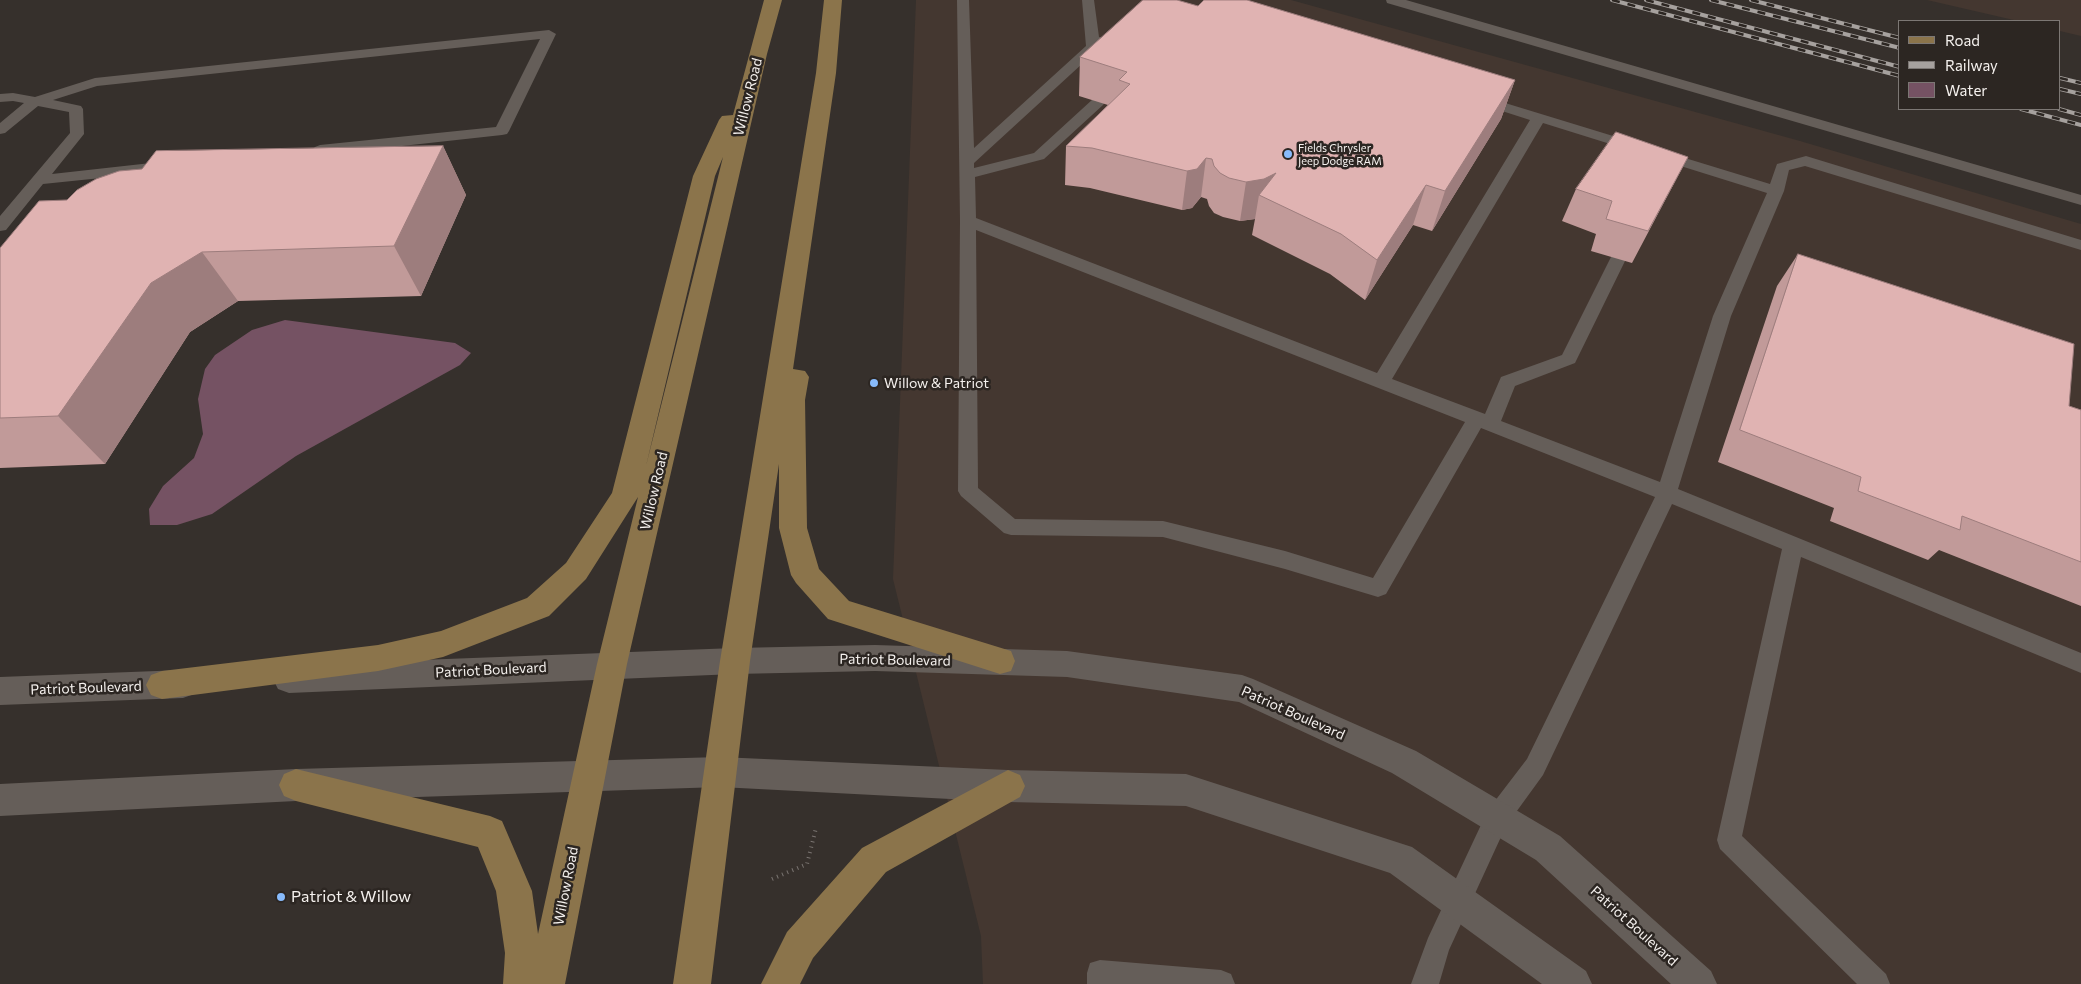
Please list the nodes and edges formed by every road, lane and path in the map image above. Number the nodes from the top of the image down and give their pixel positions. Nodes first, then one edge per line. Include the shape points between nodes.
1 (774, 0) edge
2 (833, 0) edge
3 (963, 0) edge
4 (1088, 0) edge
5 (1392, 0) edge
6 (1113, 30) edge
7 (1093, 48) junction
8 (758, 54) junction
9 (826, 73) junction
10 (1465, 94) edge
11 (0, 98) edge
12 (36, 101) junction
13 (1098, 102) dead end
14 (1539, 118) junction
15 (0, 130) edge
16 (307, 152) edge
17 (1671, 158) junction
18 (967, 168) junction
19 (1660, 175) edge
20 (39, 180) junction
21 (148, 185) edge
22 (1776, 191) junction
23 (2081, 200) edge
24 (968, 220) junction
25 (19, 223) edge
26 (1, 225) edge
27 (2081, 245) edge
28 (1618, 259) dead end
29 (1381, 382) junction
30 (1483, 422) junction
31 (1667, 493) junction
32 (1793, 545) junction
33 (735, 660) junction
34 (1000, 662) junction
35 (2081, 663) edge
36 (612, 664) junction
37 (162, 685) junction
38 (0, 691) edge
39 (720, 772) junction
40 (588, 776) junction
41 (296, 785) junction
42 (1008, 786) junction
43 (0, 800) edge
44 (1497, 818) junction
45 (816, 828) dead end
46 (772, 879) dead end
47 (1459, 902) junction
48 (522, 984) edge
49 (546, 984) edge
50 (692, 984) edge
51 (780, 984) edge
52 (1101, 984) edge
53 (1221, 984) edge
54 (1425, 984) edge
55 (1573, 984) edge
56 (1698, 984) edge
57 (1876, 984) edge

1 - 8 main road, Willow Road
2 - 9 main road
3 - 18 lane
4 - 7 lane
5 - 23 lane
6 - 7 lane
7 - 18 lane
8 - 36 main road, Willow Road
8 - 37 main road via 704,176 625,496 576,571 538,607 443,644 378,658
9 - 33 main road
9 - 34 main road via 831,120 828,150 792,400 793,528 806,575 839,610
10 - 14 lane
11 - 12 lane
12 - 15 lane
12 - 16 lane via 95,82 549,34 502,131
12 - 20 lane via 76,109 77,134
13 - 18 lane via 1039,156
14 - 17 lane
14 - 29 lane
17 - 19 lane
17 - 22 lane
18 - 24 lane
20 - 21 lane via 175,166
20 - 26 lane
22 - 27 lane via 1782,167 1806,161
22 - 31 lane via 1722,316
24 - 29 lane
24 - 30 lane via 968,491 1011,527 1163,528 1378,588
25 - 26 lane
28 - 30 lane via 1569,359 1508,382
29 - 30 lane
30 - 31 lane
31 - 32 lane
31 - 44 lane via 1535,767
32 - 35 lane
32 - 57 lane via 1730,840
33 - 34 street, Patriot Boulevard via 875,658
33 - 36 street, Patriot Boulevard
33 - 39 main road
34 - 44 street, Patriot Boulevard via 1067,664 1242,689 1404,762
36 - 37 street, Patriot Boulevard
36 - 40 main road, Willow Road
37 - 38 street, Patriot Boulevard
39 - 40 street
39 - 42 street
39 - 50 main road
40 - 41 street
40 - 49 main road, Willow Road
41 - 43 street
41 - 48 main road via 490,833 514,891 523,953
42 - 47 street via 1186,790 1400,859
42 - 51 main road via 874,860 800,945
44 - 47 lane
44 - 56 street, Patriot Boulevard via 1548,848
45 - 46 path via 807,864
47 - 54 lane via 1436,947
47 - 55 street
52 - 53 lane via 1100,974

